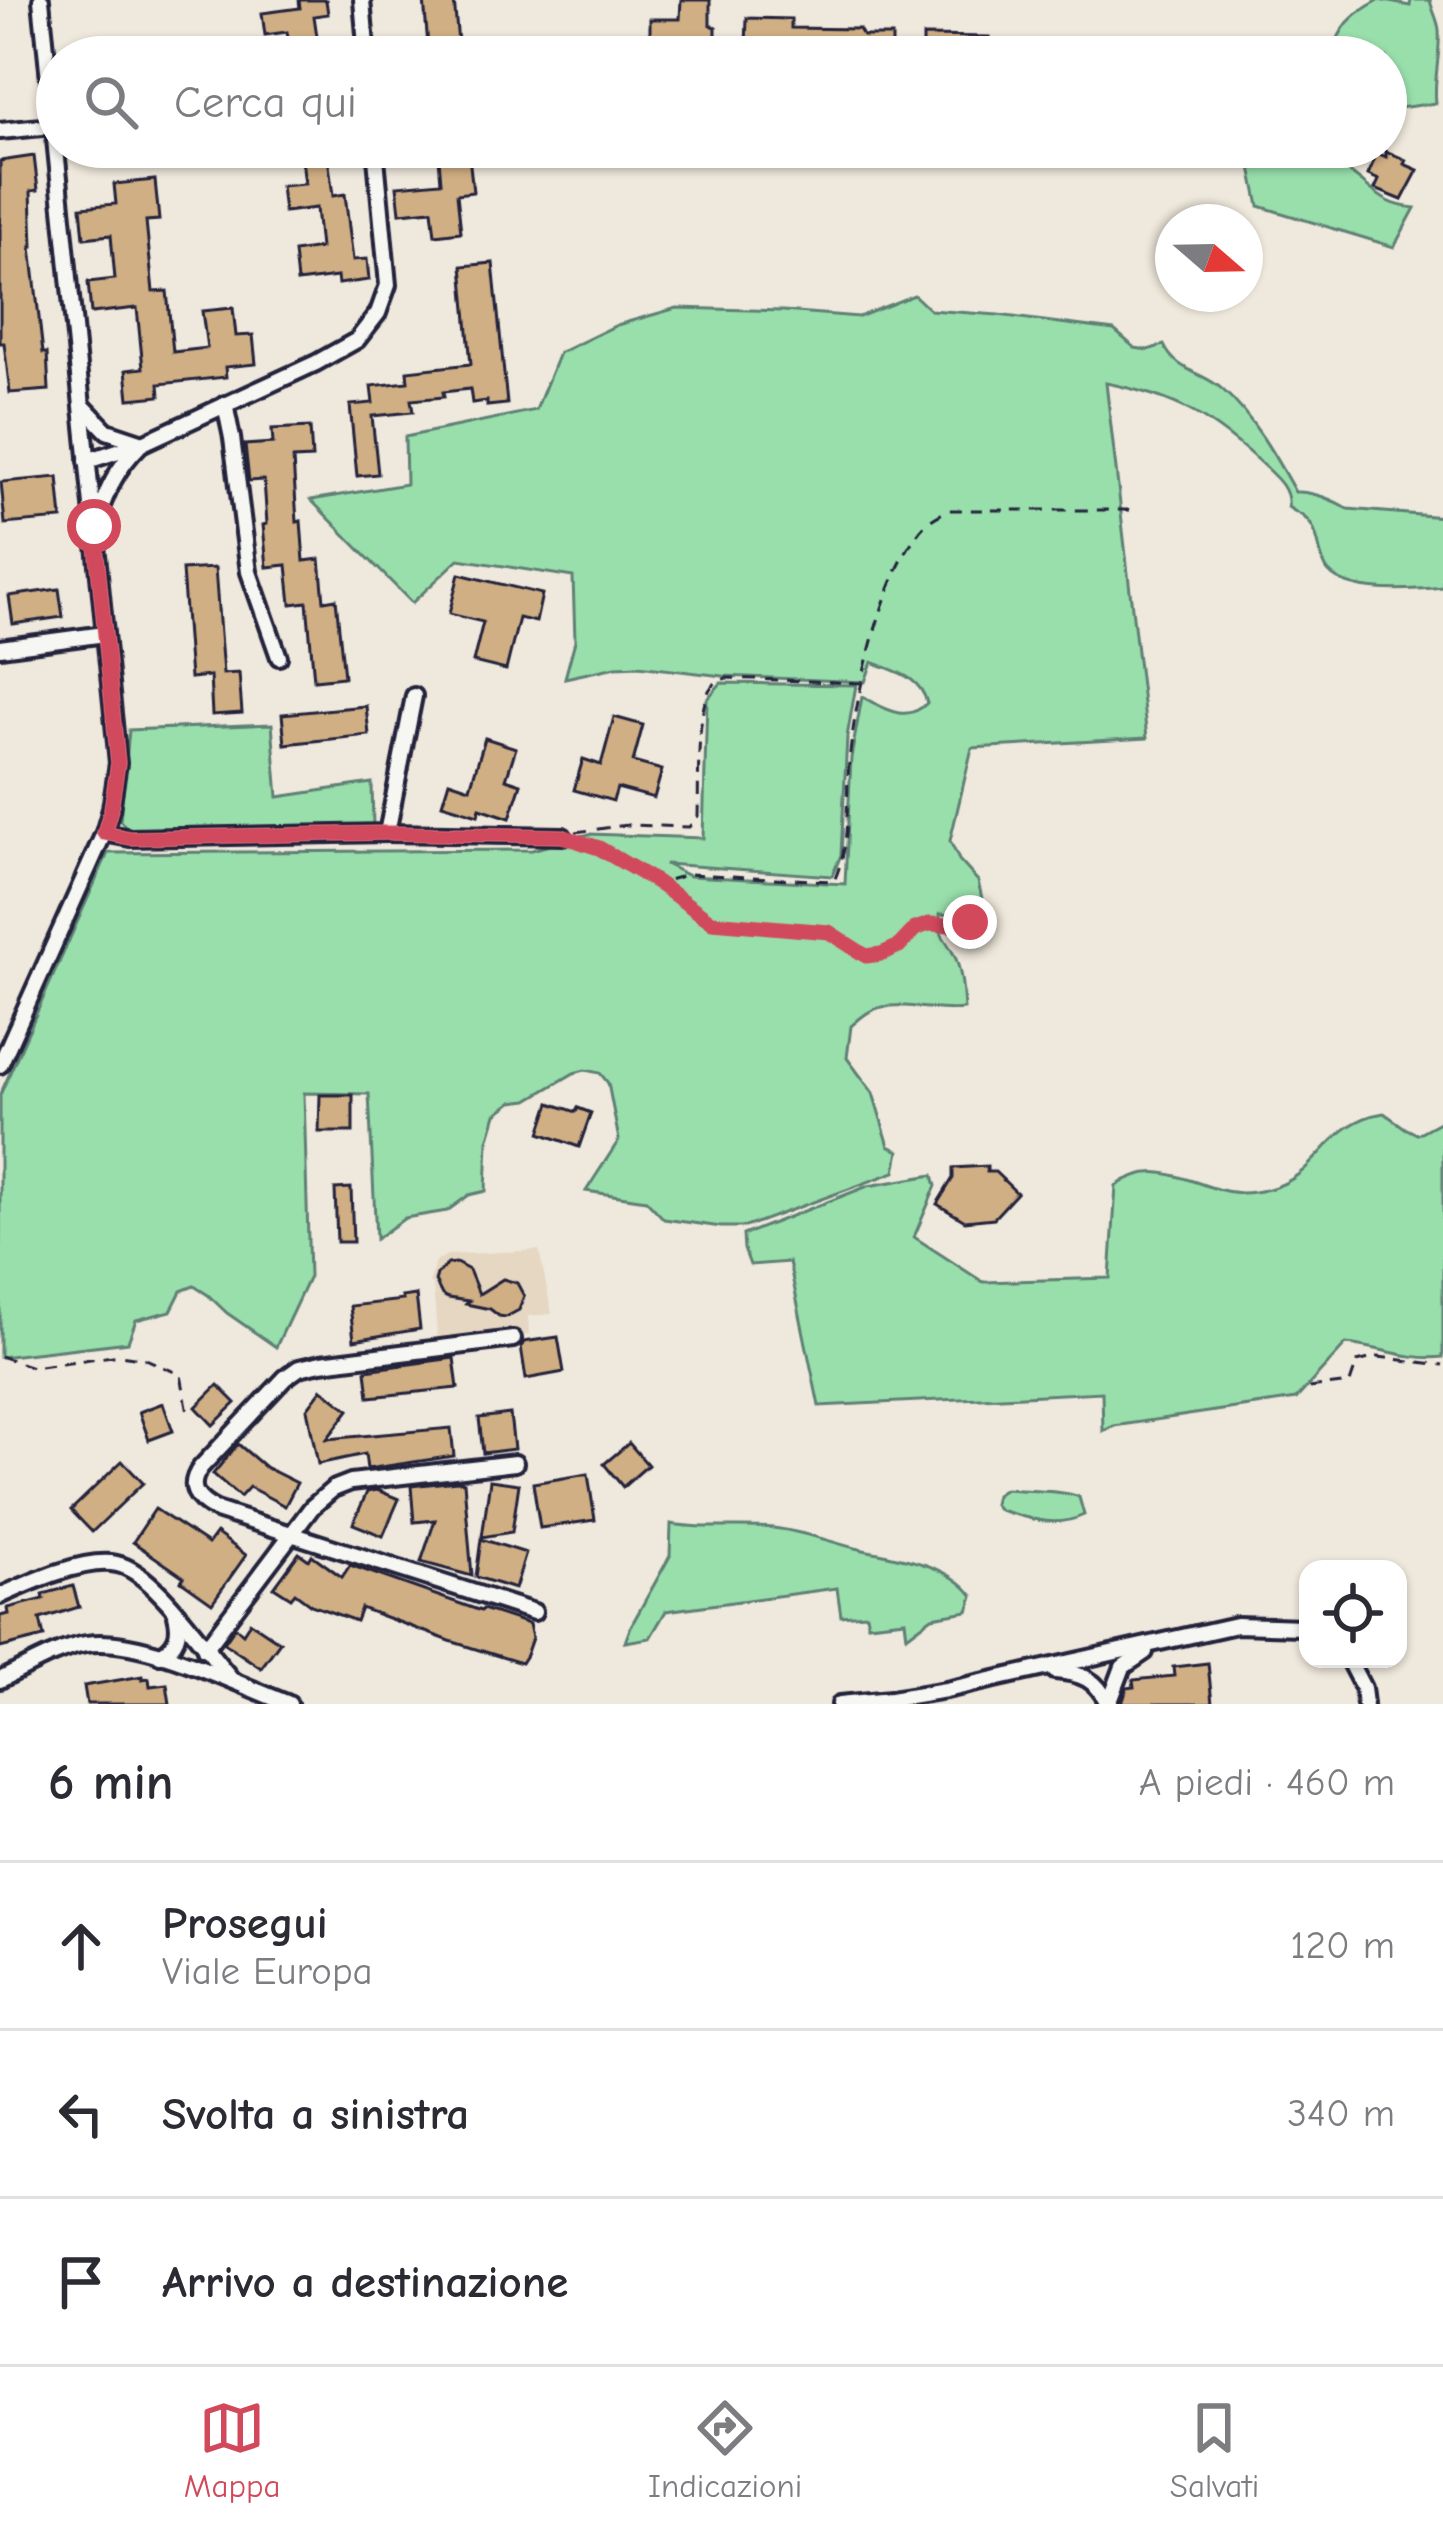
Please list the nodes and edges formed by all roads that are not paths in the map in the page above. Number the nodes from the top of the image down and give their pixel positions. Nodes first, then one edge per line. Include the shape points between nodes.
1 (41, 0) edge
2 (362, 0) edge
3 (44, 36) edge
4 (365, 36) edge
5 (36, 128) edge
6 (0, 131) edge
7 (57, 168) edge
8 (377, 168) edge
9 (81, 404) junction
10 (225, 404) junction
11 (142, 443) junction
12 (88, 461) junction
13 (94, 526) junction
14 (105, 634) junction
15 (0, 648) edge
16 (279, 657) dead end
17 (414, 696) dead end
18 (104, 833) junction
19 (387, 833) junction
20 (562, 836) road end
21 (0, 1065) edge
22 (513, 1340) dead end
23 (515, 1463) dead end
24 (290, 1535) junction
25 (0, 1596) edge
26 (175, 1610) junction
27 (533, 1612) dead end
28 (1299, 1627) edge
29 (1163, 1641) junction
30 (205, 1649) junction
31 (160, 1654) junction
32 (1353, 1668) edge
33 (1039, 1669) junction
34 (0, 1680) edge
35 (232, 1680) junction
36 (290, 1704) edge
37 (840, 1704) edge
38 (1108, 1704) edge
39 (1365, 1704) edge

1 - 3 street
2 - 4 street
5 - 6 street
7 - 9 street
8 - 10 street via 388,285 378,314 337,352
9 - 11 street via 107,430
9 - 12 street
10 - 11 street
10 - 16 street via 249,572
11 - 12 street
11 - 13 street via 108,487
12 - 13 street
13 - 14 street
14 - 15 street
14 - 18 street via 118,763
17 - 19 street
18 - 19 street
18 - 21 street
19 - 20 street
22 - 24 street via 321,1363 285,1378 201,1467 193,1489 210,1507
23 - 24 street via 345,1484
24 - 27 street
24 - 30 street
25 - 26 street via 75,1567 118,1564
26 - 30 street
26 - 31 street via 178,1635
28 - 29 street via 1236,1625
29 - 33 street
29 - 38 street via 1123,1667
30 - 35 street
31 - 34 street via 91,1643
31 - 35 street
32 - 39 street
33 - 37 street
33 - 38 street via 1087,1677
35 - 36 street

